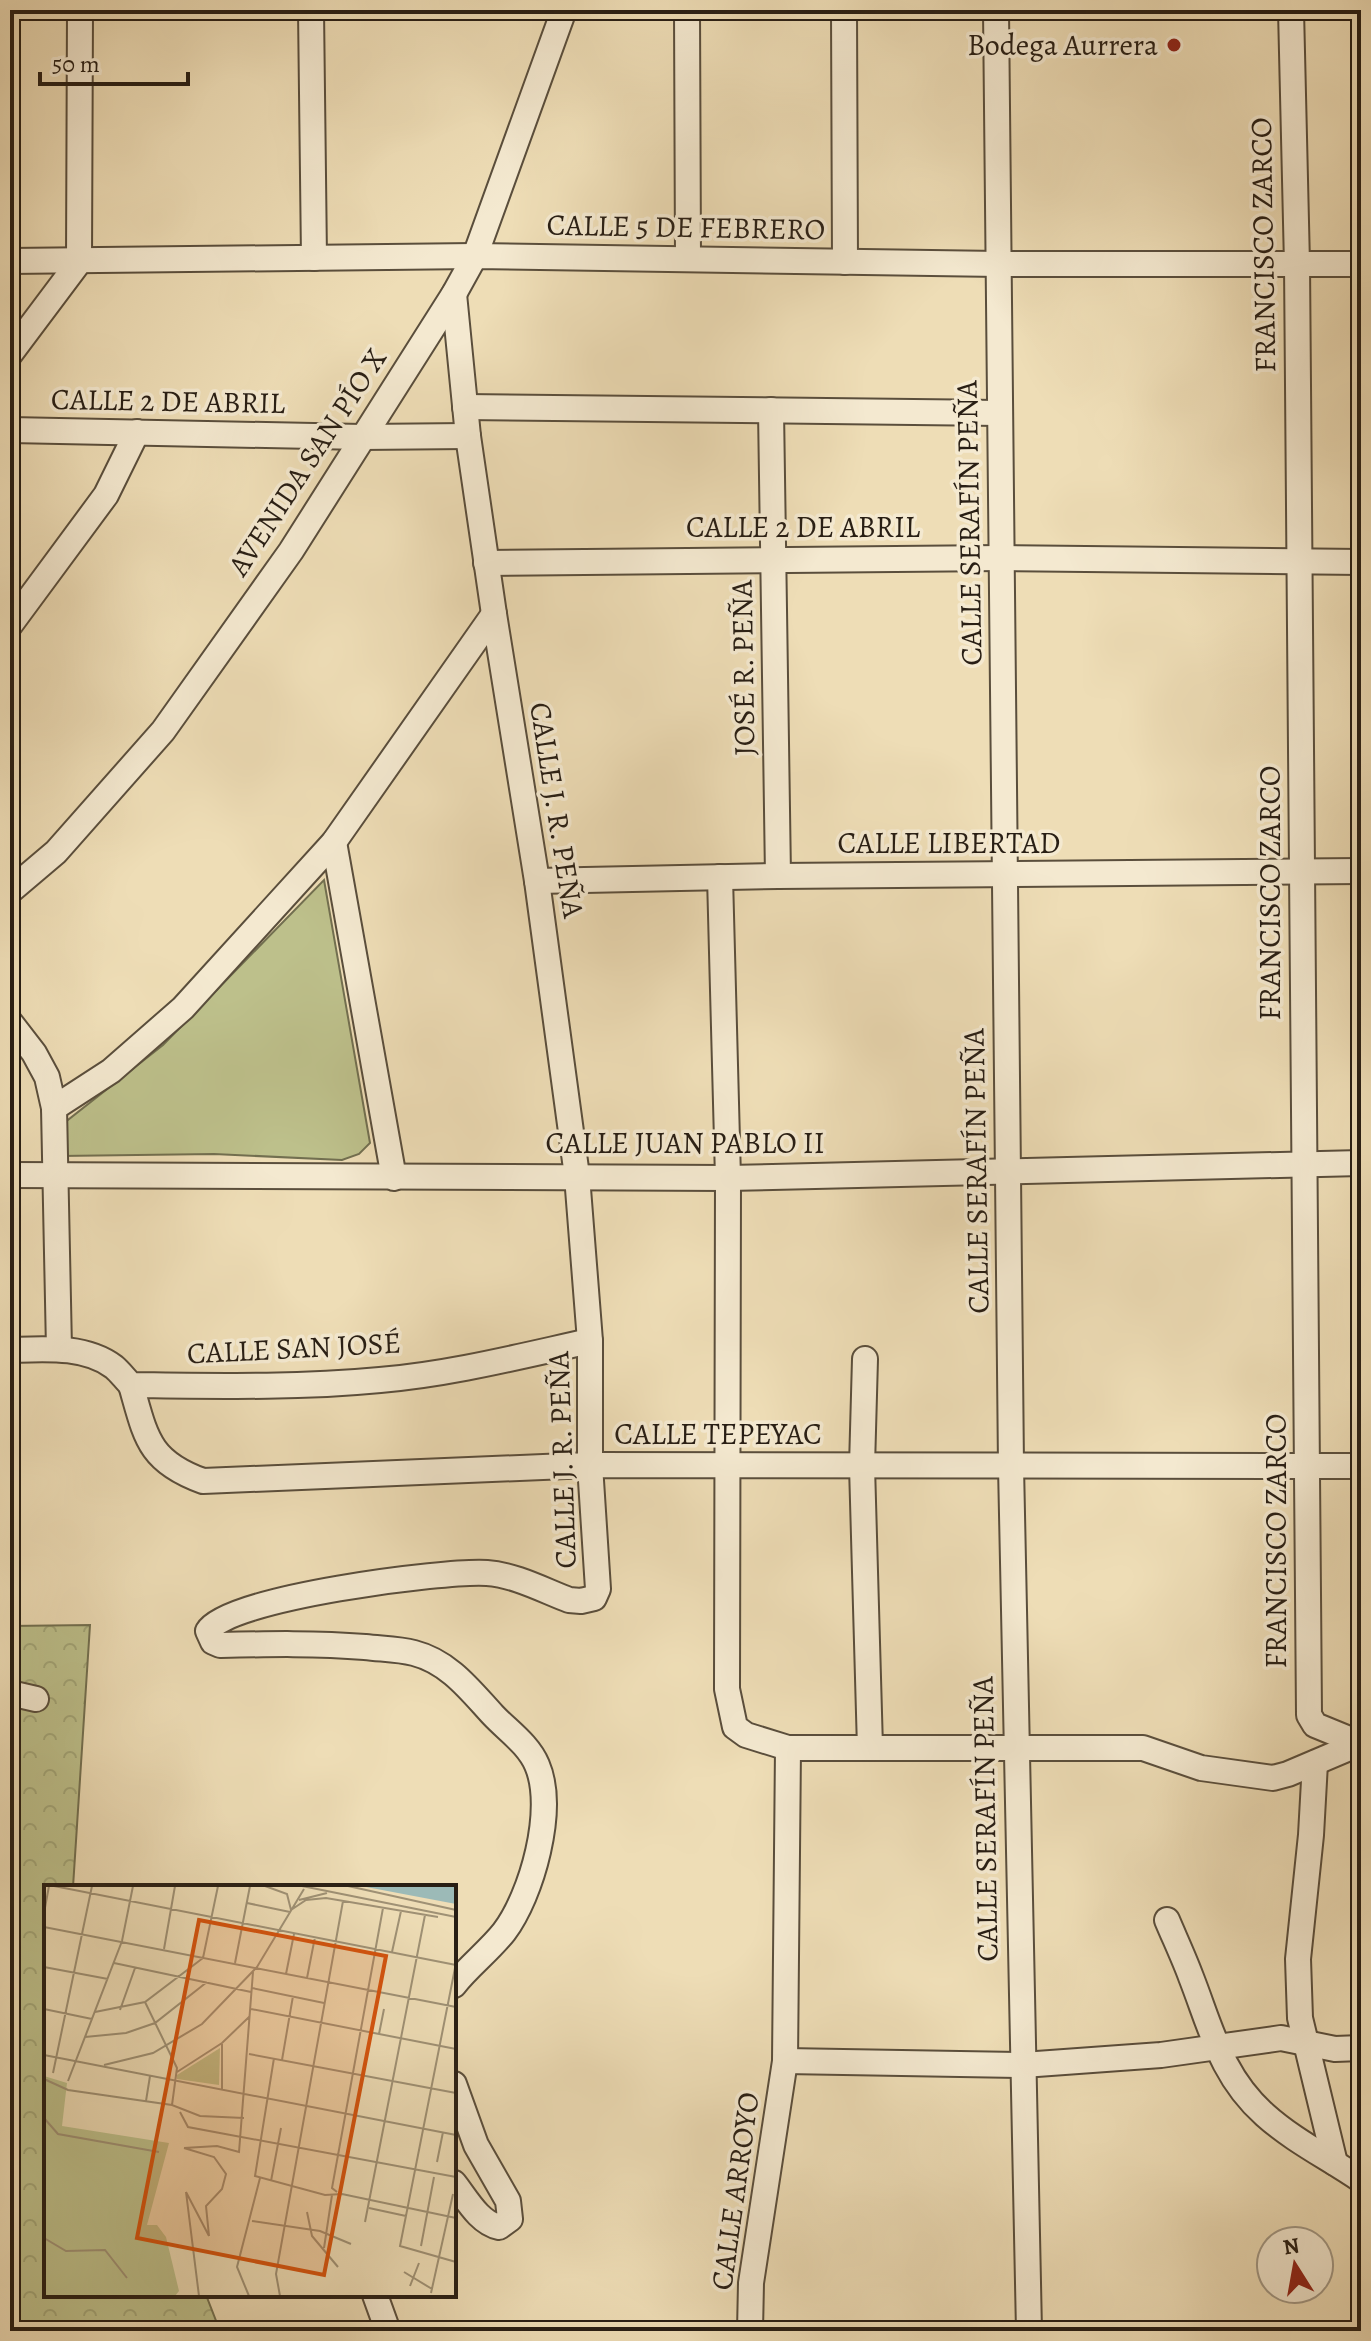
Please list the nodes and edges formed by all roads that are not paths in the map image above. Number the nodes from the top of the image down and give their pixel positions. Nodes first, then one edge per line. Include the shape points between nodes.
1 (80, 10) edge
2 (311, 10) edge
3 (564, 10) edge
4 (687, 10) edge
5 (844, 10) edge
6 (996, 10) edge
7 (1291, 10) edge
8 (475, 256) junction
9 (314, 258) junction
10 (688, 259) junction
11 (10, 261) edge
12 (79, 262) junction
13 (845, 262) junction
14 (999, 264) junction
15 (1297, 264) junction
16 (1361, 264) edge
17 (454, 294) junction
18 (10, 354) edge
19 (465, 407) junction
20 (771, 410) junction
21 (1000, 413) junction
22 (10, 430) edge
23 (137, 432) junction
24 (468, 436) junction
25 (362, 437) junction
26 (773, 558) junction
27 (1002, 558) junction
28 (1361, 562) edge
29 (486, 563) junction
30 (1299, 563) junction
31 (494, 614) junction
32 (10, 625) edge
33 (334, 842) junction
34 (1302, 871) junction
35 (1361, 871) edge
36 (1005, 875) junction
37 (778, 876) junction
38 (720, 877) junction
39 (537, 881) junction
40 (10, 891) edge
41 (10, 1022) edge
42 (54, 1108) junction
43 (1304, 1162) junction
44 (1361, 1163) edge
45 (1008, 1169) junction
46 (54, 1174) junction
47 (10, 1175) edge
48 (577, 1176) junction
49 (394, 1178) junction
50 (728, 1178) junction
51 (590, 1341) junction
52 (59, 1349) junction
53 (10, 1350) edge
54 (865, 1359) dead end
55 (131, 1385) junction
56 (590, 1465) junction
57 (727, 1466) junction
58 (862, 1466) junction
59 (1011, 1466) junction
60 (1307, 1466) junction
61 (1361, 1466) edge
62 (10, 1693) edge
63 (36, 1699) dead end
64 (1360, 1743) edge
65 (788, 1748) junction
66 (870, 1748) junction
67 (1015, 1748) junction
68 (1315, 1763) junction
69 (1167, 1920) dead end
70 (456, 1983) edge
71 (1305, 2041) junction
72 (1215, 2047) junction
73 (1361, 2048) edge
74 (785, 2061) junction
75 (1023, 2065) junction
76 (456, 2090) edge
77 (1335, 2163) junction
78 (1361, 2180) edge
79 (456, 2186) edge
80 (376, 2297) edge
81 (388, 2331) edge
82 (750, 2331) edge
83 (1029, 2331) edge

1 - 12 street
2 - 9 street
3 - 8 street, AVENIDA SAN PÍO X
4 - 10 street
5 - 13 street
6 - 14 street, CALLE SERAFÍN PEÑA
7 - 15 street, FRANCISCO ZARCO
8 - 9 street, CALLE 5 DE FEBRERO
8 - 10 street, CALLE 5 DE FEBRERO
8 - 17 street, AVENIDA SAN PÍO X
9 - 12 street, CALLE 5 DE FEBRERO
10 - 13 street, CALLE 5 DE FEBRERO
11 - 12 street, CALLE 5 DE FEBRERO
12 - 18 street
13 - 14 street, CALLE 5 DE FEBRERO
14 - 15 street, CALLE 5 DE FEBRERO
14 - 21 street, CALLE SERAFÍN PEÑA
15 - 16 street, CALLE 5 DE FEBRERO
15 - 30 street, FRANCISCO ZARCO
17 - 19 street, CALLE J. R. PEÑA
17 - 25 street, AVENIDA SAN PÍO X
19 - 20 street
19 - 24 street, CALLE J. R. PEÑA
20 - 21 street
20 - 26 street, JOSÉ R. PEÑA
21 - 27 street, CALLE SERAFÍN PEÑA
22 - 23 street, CALLE 2 DE ABRIL
23 - 25 street, CALLE 2 DE ABRIL
23 - 32 street via 106,495
24 - 25 street, CALLE 2 DE ABRIL
24 - 29 street, CALLE J. R. PEÑA
25 - 40 street, AVENIDA SAN PÍO X via 291,551 163,731 56,852
26 - 27 street, CALLE 2 DE ABRIL
26 - 29 street, CALLE 2 DE ABRIL
26 - 37 street, JOSÉ R. PEÑA
27 - 30 street, CALLE 2 DE ABRIL
27 - 36 street, CALLE SERAFÍN PEÑA
28 - 30 street, CALLE 2 DE ABRIL
29 - 31 street, CALLE J. R. PEÑA
30 - 34 street, FRANCISCO ZARCO
31 - 33 street
31 - 39 street, CALLE J. R. PEÑA
33 - 42 street via 183,1008 111,1071
33 - 49 street
34 - 35 street, CALLE LIBERTAD
34 - 36 street, CALLE LIBERTAD
34 - 43 street, FRANCISCO ZARCO
36 - 37 street, CALLE LIBERTAD
36 - 45 street, CALLE SERAFÍN PEÑA
37 - 38 street, CALLE LIBERTAD
38 - 39 street, CALLE LIBERTAD
38 - 50 street
39 - 48 street, CALLE J. R. PEÑA
41 - 42 street via 47,1077
42 - 46 street
43 - 44 street, CALLE JUAN PABLO II
43 - 45 street, CALLE JUAN PABLO II
43 - 60 street, FRANCISCO ZARCO
45 - 50 street, CALLE JUAN PABLO II
45 - 59 street, CALLE SERAFÍN PEÑA
46 - 47 street, CALLE JUAN PABLO II
46 - 49 street, CALLE JUAN PABLO II
46 - 52 street
48 - 49 street, CALLE JUAN PABLO II
48 - 50 street, CALLE JUAN PABLO II
48 - 51 street, CALLE J. R. PEÑA
50 - 57 street
51 - 55 street, CALLE SAN JOSÉ via 383,1380
51 - 56 street, CALLE J. R. PEÑA
52 - 53 street
52 - 55 street via 113,1366
54 - 58 street
55 - 56 street, CALLE TEPEYAC via 146,1437 161,1458 179,1473 203,1481
56 - 57 street, CALLE TEPEYAC
56 - 70 street, CALLE J. R. PEÑA via 598,1574 594,1598 569,1600 491,1573 462,1572 305,1594 230,1614 208,1631 220,1645 327,1644 431,1659 461,1680 530,1753 544,1803 531,1877 504,1932
57 - 58 street, CALLE TEPEYAC
57 - 65 street via 731,1716 746,1735
58 - 59 street, CALLE TEPEYAC
58 - 66 street
59 - 60 street, CALLE TEPEYAC
59 - 67 street, CALLE SERAFÍN PEÑA
60 - 61 street, CALLE TEPEYAC
60 - 64 street, FRANCISCO ZARCO via 1309,1715 1315,1725
62 - 63 street
64 - 68 street
65 - 66 street
65 - 74 street, CALLE ARROYO
66 - 67 street
67 - 68 street via 1143,1748 1201,1768 1273,1778
67 - 75 street, CALLE SERAFÍN PEÑA
68 - 71 street via 1298,1959
69 - 72 street
71 - 72 street via 1281,2038
71 - 73 street via 1335,2049
71 - 77 street
72 - 75 street
72 - 77 street via 1263,2113
74 - 75 street
74 - 82 street, CALLE ARROYO via 751,2283
75 - 83 street, CALLE SERAFÍN PEÑA
76 - 79 street via 476,2145 508,2201 510,2219 499,2227 491,2225
77 - 78 street
80 - 81 street

